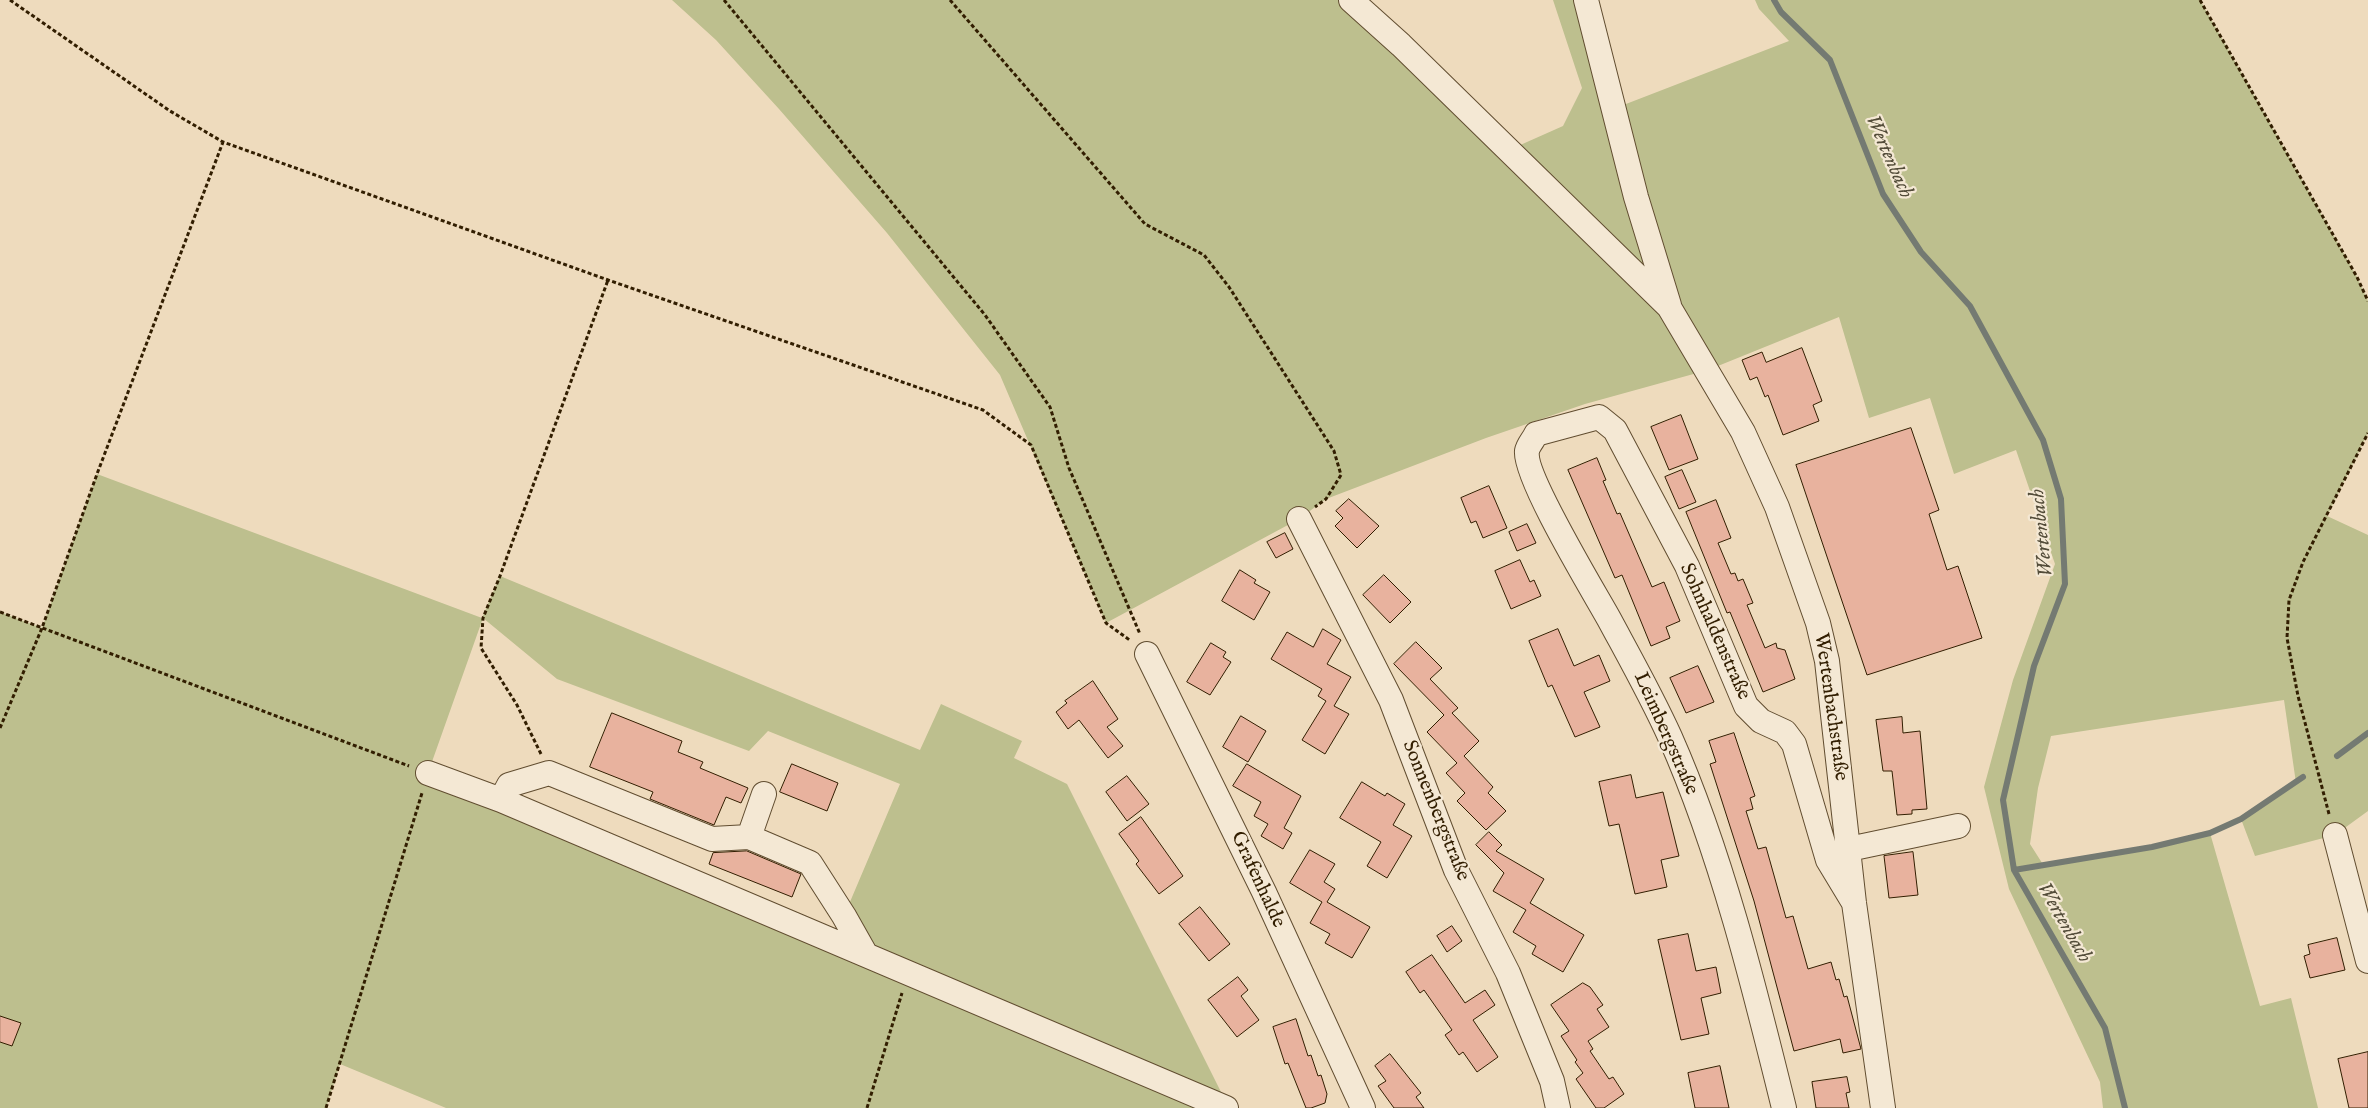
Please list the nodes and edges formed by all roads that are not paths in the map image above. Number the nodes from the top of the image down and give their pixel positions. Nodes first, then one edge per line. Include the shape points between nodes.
1 (1351, 0) edge
2 (1586, 0) edge
3 (1669, 307) junction
4 (1592, 418) joint
5 (1299, 519) road end
6 (1148, 654) road end
7 (428, 773) road end
8 (764, 794) dead end
9 (502, 800) junction
10 (1958, 826) dead end
11 (2335, 835) road end
12 (749, 837) junction
13 (1849, 849) junction
14 (1854, 902) junction
15 (866, 955) junction
16 (2368, 961) edge
17 (1226, 1108) edge
18 (1363, 1108) edge
19 (1558, 1108) edge
20 (1784, 1108) edge
21 (1883, 1108) edge

1 - 3 street
2 - 3 street via 1636,197
3 - 13 street, Wertenbachstraße via 1743,432 1777,507 1805,584 1827,661
4 - 14 street, Sohnhaldenstraße via 1599,417 1615,430 1687,566 1746,706 1761,721 1785,732 1794,744 1828,860
4 - 20 street, Leimbergstraße via 1536,434 1527,450 1529,465 1550,513 1633,662 1670,737 1706,830 1742,946
5 - 19 street, Sonnenbergstraße via 1391,700 1456,870 1523,1009 1552,1081
6 - 18 street, Grafenhalde via 1264,892
7 - 9 street
8 - 12 street
9 - 12 street via 509,785 549,773 712,839
9 - 15 street
10 - 13 street
11 - 16 street
12 - 15 street via 810,863
13 - 14 street, Wertenbachstraße
14 - 21 street, Wertenbachstraße
15 - 17 street

